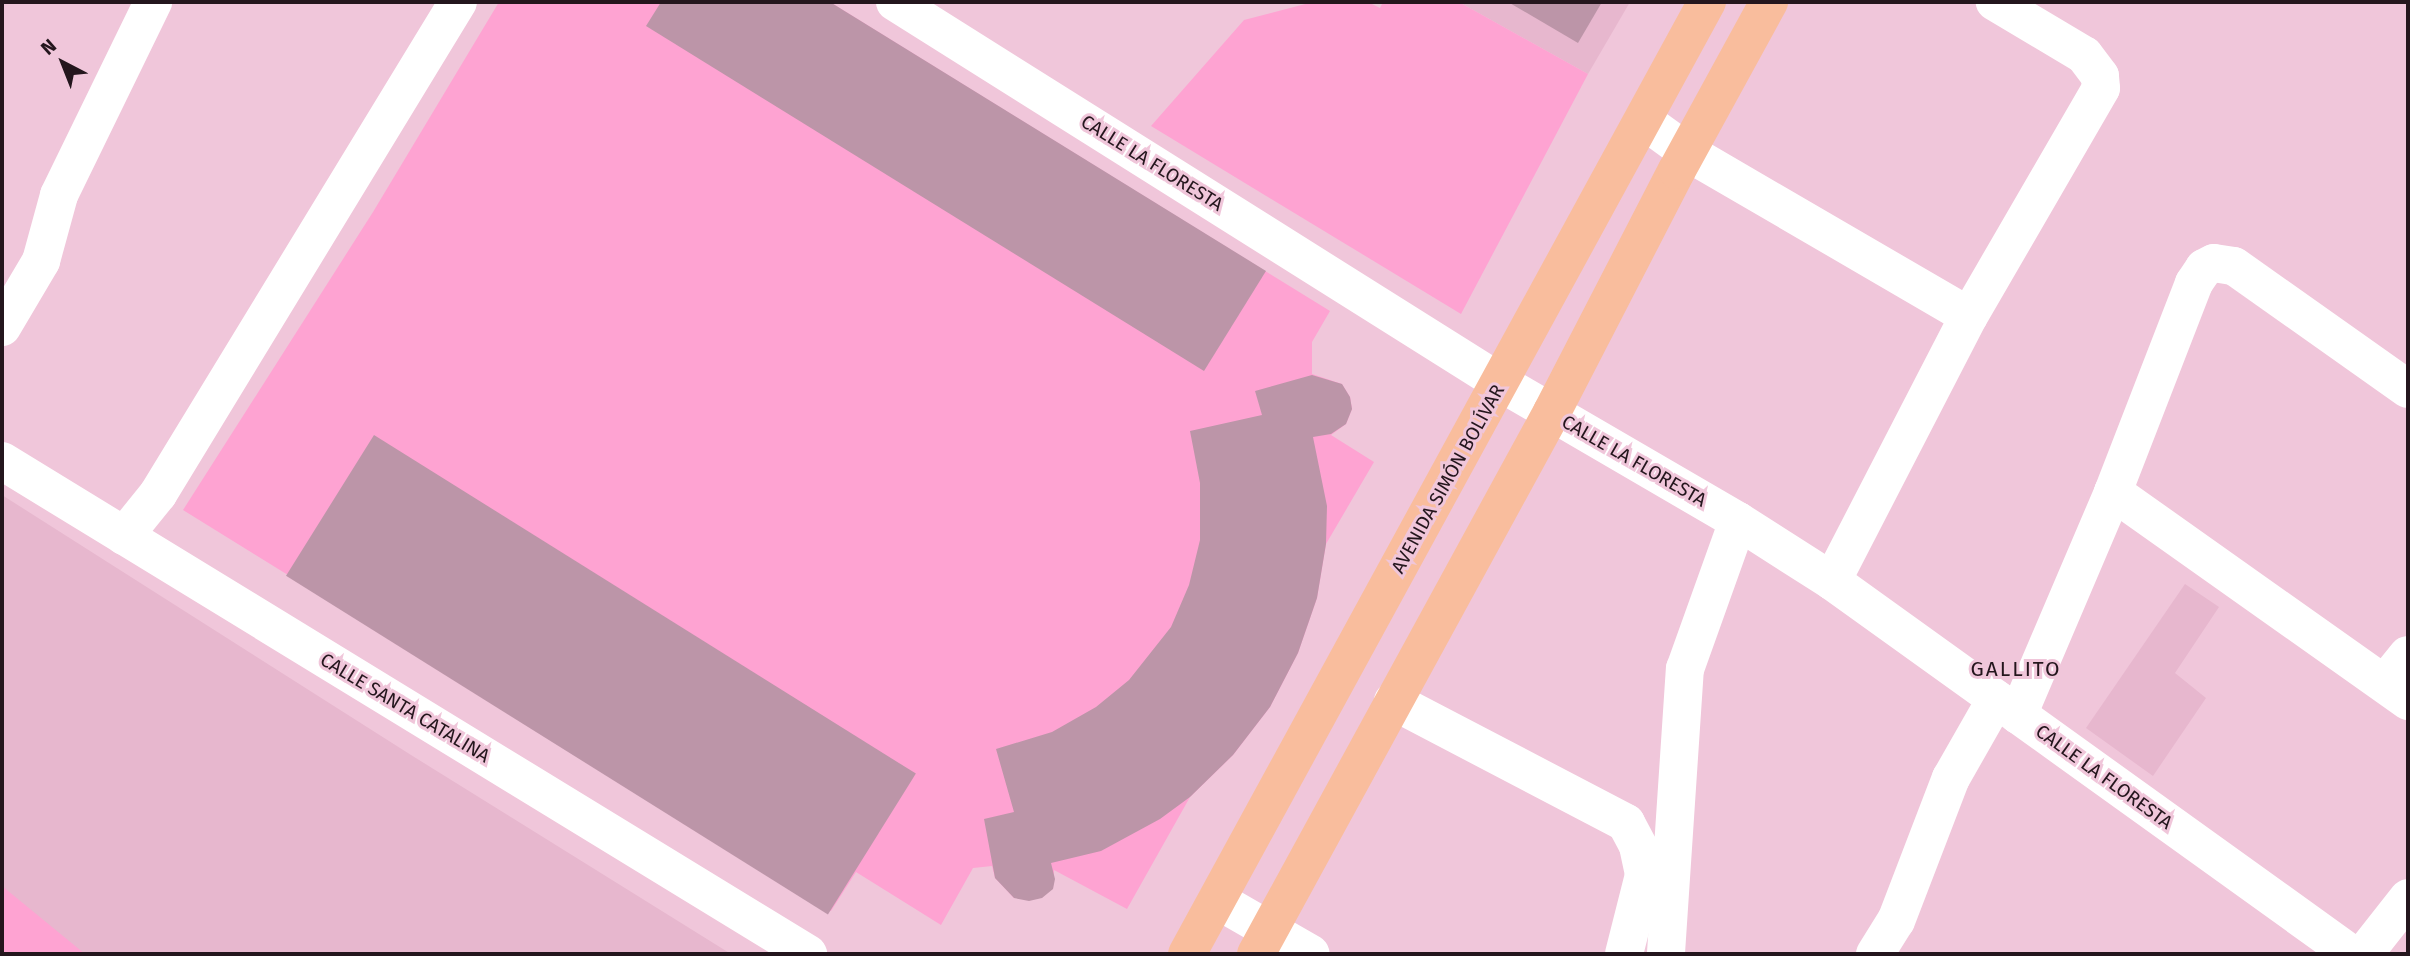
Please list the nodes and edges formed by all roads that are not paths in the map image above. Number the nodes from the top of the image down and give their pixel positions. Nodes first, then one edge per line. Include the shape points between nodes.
1 (153, 2) edge
2 (458, 2) edge
3 (895, 2) edge
4 (1707, 2) edge
5 (1769, 2) edge
6 (1995, 2) edge
7 (1643, 120) junction
8 (1687, 152) junction
9 (1969, 316) junction
10 (2, 327) edge
11 (1501, 383) junction
12 (2408, 389) edge
13 (1552, 412) junction
14 (2, 461) edge
15 (2113, 492) junction
16 (1738, 521) junction
17 (124, 536) junction
18 (1832, 581) junction
19 (2400, 680) edge
20 (1393, 701) junction
21 (2007, 707) junction
22 (1315, 721) junction
23 (1369, 750) junction
24 (2408, 898) edge
25 (1217, 900) junction
26 (1892, 937) edge
27 (1262, 942) edge
28 (1666, 953) edge
29 (808, 954) edge
30 (1187, 954) edge
31 (1311, 954) edge
32 (1624, 954) edge
33 (1875, 954) edge
34 (2351, 954) edge
35 (2364, 954) edge

1 - 10 street via 59,195 41,261
2 - 17 street via 158,494
3 - 11 street, CALLE LA FLORESTA
4 - 7 main road, AVENIDA SIMÓN BOLÍVAR
5 - 8 main road
6 - 9 street via 2084,55 2100,76 2101,88
7 - 8 street
7 - 11 main road, AVENIDA SIMÓN BOLÍVAR
8 - 9 street
8 - 13 main road
9 - 18 street
11 - 13 street, CALLE LA FLORESTA
11 - 22 main road, AVENIDA SIMÓN BOLÍVAR
12 - 15 street via 2234,266 2214,262 2194,283
13 - 16 street, CALLE LA FLORESTA
13 - 20 main road
14 - 17 street, CALLE SANTA CATALINA
15 - 19 street
15 - 21 street
16 - 18 street, CALLE LA FLORESTA
16 - 28 street via 1685,669
17 - 29 street, CALLE SANTA CATALINA
18 - 21 street, CALLE LA FLORESTA
20 - 23 main road
20 - 32 street via 1626,823 1638,846 1644,875
21 - 26 street via 1951,778
21 - 34 street, CALLE LA FLORESTA
22 - 23 main road
22 - 25 main road, AVENIDA SIMÓN BOLÍVAR
23 - 27 main road
24 - 35 street
25 - 27 street
25 - 30 main road, AVENIDA SIMÓN BOLÍVAR
26 - 33 street
27 - 31 street

